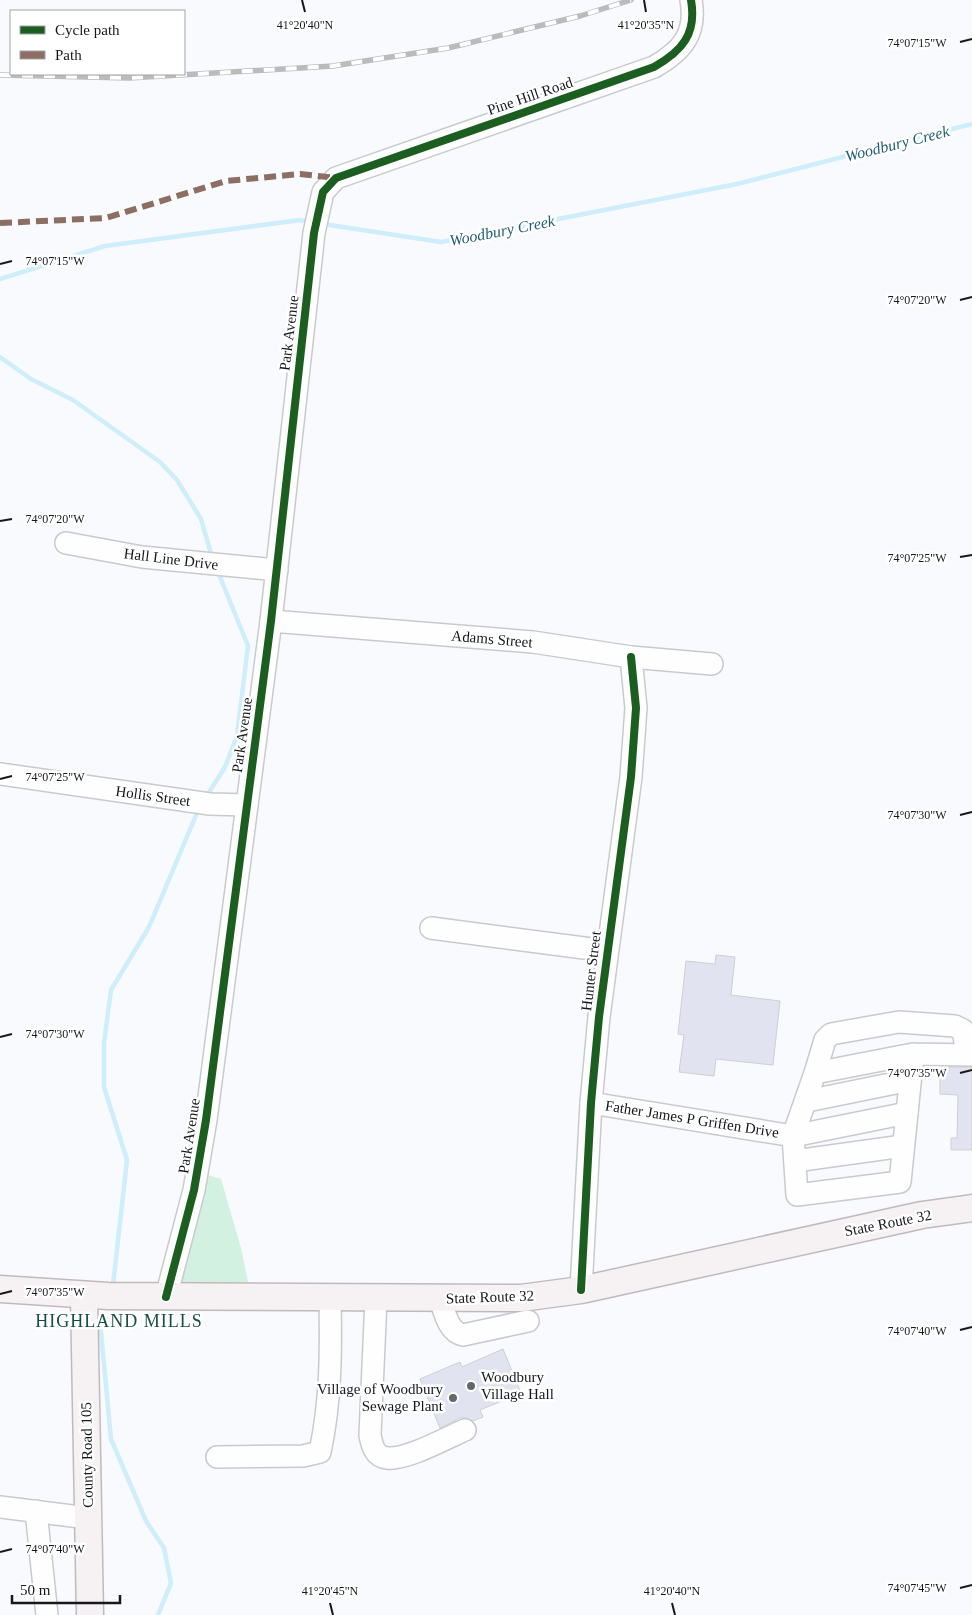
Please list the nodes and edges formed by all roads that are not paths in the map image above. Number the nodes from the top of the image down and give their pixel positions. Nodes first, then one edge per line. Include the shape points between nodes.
1 (691, 0) edge
2 (336, 178) joint
3 (66, 543) dead end
4 (277, 570) junction
5 (271, 621) junction
6 (631, 657) junction
7 (712, 664) dead end
8 (0, 774) edge
9 (246, 805) junction
10 (431, 928) dead end
11 (607, 951) junction
12 (913, 1054) junction
13 (970, 1054) edge
14 (815, 1073) junction
15 (910, 1080) junction
16 (807, 1101) junction
17 (591, 1103) junction
18 (907, 1113) junction
19 (793, 1136) junction
20 (903, 1146) junction
21 (795, 1161) junction
22 (972, 1208) edge
23 (0, 1289) edge
24 (580, 1290) junction
25 (84, 1295) junction
26 (166, 1297) junction
27 (330, 1299) junction
28 (376, 1299) junction
29 (440, 1300) junction
30 (528, 1320) dead end
31 (465, 1430) dead end
32 (217, 1457) dead end
33 (0, 1506) edge
34 (36, 1511) junction
35 (88, 1518) junction
36 (47, 1615) edge
37 (90, 1615) edge

1 - 2 street, Pine Hill Road via 692,25 688,36 680,50 654,67
2 - 4 street, Park Avenue via 324,192 314,233
3 - 4 street, Hall Line Drive via 142,557
4 - 5 street, Park Avenue
5 - 6 street, Adams Street via 533,642
5 - 9 street, Park Avenue
6 - 7 street, Adams Street
6 - 11 street, Hunter Street via 636,708 631,777
8 - 9 street, Hollis Street via 200,803
9 - 26 street, Park Avenue via 206,1120 194,1190
10 - 11 street
11 - 17 street, Hunter Street
12 - 13 street
12 - 14 street
12 - 15 street
13 - 14 street via 962,1030 955,1026 899,1022 831,1034 825,1040
14 - 16 street
15 - 16 street
15 - 18 street
16 - 19 street
17 - 19 street, Father James P Griffen Drive
17 - 24 street, Hunter Street
18 - 19 street
18 - 20 street
19 - 21 street
20 - 21 street
20 - 21 street via 900,1182 797,1195
22 - 24 main road, State Route 32 via 922,1215
23 - 25 main road, State Route 32
24 - 29 main road, State Route 32 via 521,1298
25 - 26 main road, State Route 32
25 - 35 main road, County Road 105
26 - 27 main road, State Route 32
27 - 28 main road, State Route 32
27 - 32 street via 327,1418 320,1452 303,1456
28 - 29 main road, State Route 32
28 - 31 street via 372,1446 386,1458 401,1457
29 - 30 street via 456,1333
33 - 34 street
34 - 35 street
34 - 36 street
35 - 37 main road, County Road 105

